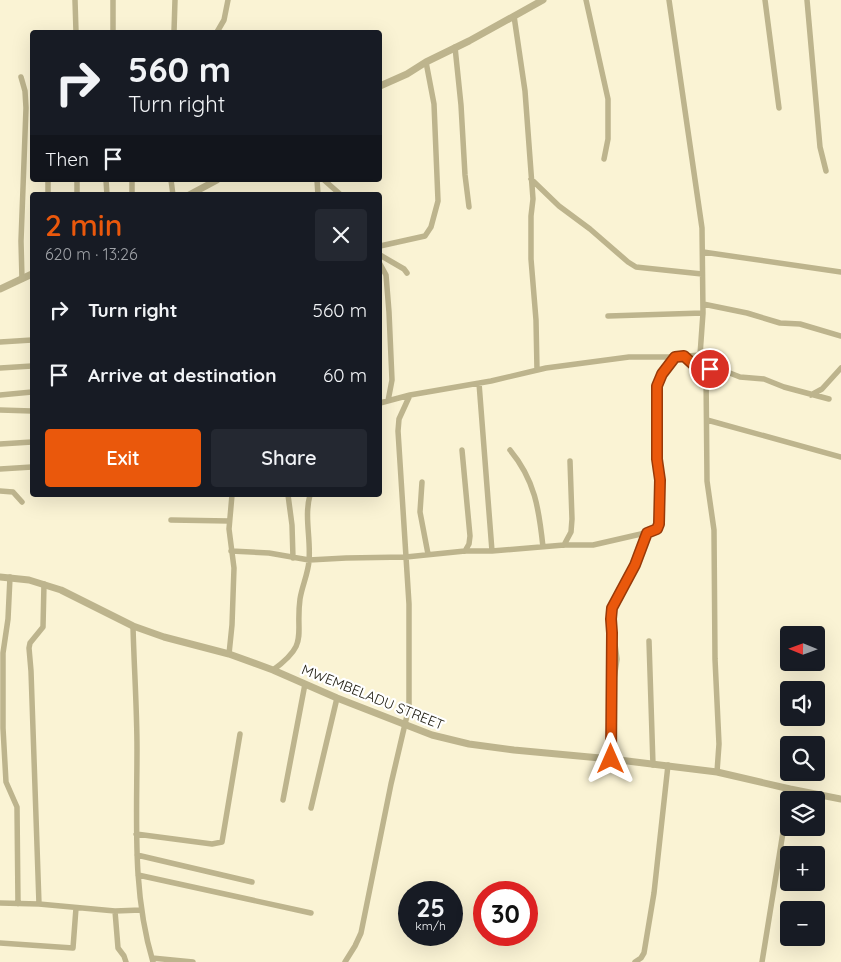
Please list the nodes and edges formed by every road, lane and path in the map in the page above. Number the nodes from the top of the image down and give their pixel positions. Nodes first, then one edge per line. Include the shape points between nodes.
1 (76, 0) edge
2 (113, 0) edge
3 (175, 0) edge
4 (228, 0) edge
5 (543, 0) edge
6 (586, 0) edge
7 (669, 0) edge
8 (765, 0) edge
9 (807, 0) edge
10 (514, 16) junction
11 (76, 30) edge
12 (113, 30) edge
13 (174, 30) edge
14 (218, 30) edge
15 (455, 47) junction
16 (426, 62) junction
17 (22, 77) dead end
18 (382, 85) edge
19 (779, 108) dead end
20 (604, 159) dead end
21 (826, 172) dead end
22 (531, 179) junction
23 (213, 182) edge
24 (326, 182) edge
25 (196, 192) edge
26 (338, 192) edge
27 (469, 206) dead end
28 (382, 246) edge
29 (703, 252) junction
30 (382, 256) edge
31 (382, 268) edge
32 (841, 272) edge
33 (407, 273) dead end
34 (702, 274) junction
35 (30, 275) edge
36 (22, 279) junction
37 (0, 288) edge
38 (703, 304) junction
39 (703, 313) junction
40 (608, 316) dead end
41 (841, 336) edge
42 (30, 340) edge
43 (0, 342) edge
44 (700, 355) junction
45 (684, 356) junction
46 (675, 357) junction
47 (30, 366) edge
48 (0, 368) edge
49 (841, 368) edge
50 (537, 370) junction
51 (706, 374) junction
52 (478, 383) junction
53 (30, 392) edge
54 (0, 395) edge
55 (410, 395) junction
56 (811, 395) junction
57 (829, 399) dead end
58 (388, 401) junction
59 (382, 403) edge
60 (0, 410) edge
61 (30, 411) edge
62 (706, 420) junction
63 (30, 442) edge
64 (0, 444) edge
65 (462, 450) dead end
66 (510, 450) dead end
67 (841, 458) edge
68 (570, 461) dead end
69 (30, 467) edge
70 (0, 469) edge
71 (422, 482) dead end
72 (0, 491) edge
73 (232, 497) edge
74 (288, 497) edge
75 (310, 497) edge
76 (22, 502) dead end
77 (171, 520) dead end
78 (229, 521) junction
79 (647, 533) junction
80 (564, 545) junction
81 (543, 547) junction
82 (231, 551) junction
83 (465, 551) junction
84 (492, 551) junction
85 (428, 554) junction
86 (406, 557) junction
87 (293, 558) junction
88 (309, 560) junction
89 (0, 577) edge
90 (10, 577) junction
91 (44, 584) junction
92 (132, 626) junction
93 (649, 641) dead end
94 (229, 654) junction
95 (273, 670) junction
96 (305, 684) junction
97 (337, 698) junction
98 (406, 725) junction
99 (240, 734) dead end
100 (611, 759) junction
101 (653, 765) junction
102 (668, 765) junction
103 (717, 772) junction
104 (790, 789) junction
105 (841, 799) edge
106 (283, 800) dead end
107 (311, 808) dead end
108 (136, 834) junction
109 (137, 855) junction
110 (138, 875) junction
111 (252, 882) dead end
112 (0, 903) edge
113 (18, 904) junction
114 (38, 904) junction
115 (76, 908) junction
116 (141, 910) junction
117 (115, 911) junction
118 (312, 913) dead end
119 (0, 944) edge
120 (152, 960) edge
121 (126, 962) edge
122 (193, 962) edge
123 (345, 962) edge
124 (635, 962) edge
125 (762, 962) edge

1 - 11 street
2 - 12 street
3 - 13 street
4 - 14 street
5 - 10 street
6 - 20 street via 608,99 608,139
7 - 29 street via 700,211
8 - 19 street
9 - 21 street via 820,147
10 - 15 street
10 - 22 street via 526,90
15 - 16 street
15 - 27 street
16 - 18 street
16 - 28 street via 434,104 438,205 425,236
17 - 36 street via 26,108
22 - 34 street via 559,206 636,267
22 - 50 street via 530,258
23 - 25 street
24 - 26 street
29 - 32 street
29 - 34 street
30 - 33 street
31 - 58 street via 386,276 389,312 392,380
34 - 38 street
35 - 36 street
36 - 37 street
38 - 39 street
38 - 41 street
39 - 40 street
39 - 44 street
42 - 43 street
44 - 45 street
44 - 51 street
45 - 46 street
45 - 51 street
46 - 50 street via 629,357
46 - 79 street via 657,386 659,524 657,529
47 - 48 street
49 - 56 street via 822,389
50 - 52 street
51 - 56 street via 717,368
51 - 62 street
52 - 55 street
52 - 84 street
53 - 54 street
55 - 58 street
55 - 86 street via 399,418 398,431
56 - 57 street
58 - 59 street
60 - 61 street
62 - 67 street
62 - 103 street via 714,530
63 - 64 street
65 - 83 street via 470,536
66 - 81 street via 526,471 534,494 540,514
68 - 80 street via 571,532
69 - 70 street
71 - 85 street via 420,512
72 - 76 street via 13,492
73 - 78 street
74 - 87 street
75 - 88 street
77 - 78 street
78 - 82 street
79 - 80 street via 593,545
79 - 100 street via 611,614
80 - 81 street
81 - 84 street
82 - 87 street
82 - 94 street via 234,568
83 - 84 street
83 - 85 street
85 - 86 street
86 - 88 street
86 - 98 street via 410,665
87 - 88 street
88 - 95 street via 300,599 299,639 291,655
89 - 90 street, MWEMBELADU STREET
90 - 91 street, MWEMBELADU STREET
90 - 113 street via 3,653 3,728 6,782 17,807
91 - 92 street, MWEMBELADU STREET via 81,598
91 - 114 street via 43,627 29,648
92 - 94 street, MWEMBELADU STREET
92 - 108 street via 137,747
93 - 101 street
94 - 95 street, MWEMBELADU STREET
95 - 96 street, MWEMBELADU STREET
96 - 97 street, MWEMBELADU STREET
96 - 106 street
97 - 98 street, MWEMBELADU STREET
97 - 107 street
98 - 100 street, MWEMBELADU STREET via 469,744
98 - 123 street via 360,933
99 - 108 street via 222,842 212,844
100 - 101 street, MWEMBELADU STREET
101 - 102 street, MWEMBELADU STREET
102 - 103 street, MWEMBELADU STREET
102 - 124 street via 644,953
103 - 104 street, MWEMBELADU STREET
104 - 105 street, MWEMBELADU STREET
104 - 125 street
108 - 109 street
109 - 110 street
109 - 111 street
110 - 116 street
110 - 118 street
112 - 113 street
113 - 114 street
114 - 115 street
115 - 117 street
115 - 119 street via 74,948
116 - 117 street
116 - 120 street
117 - 121 street via 118,948
120 - 122 street

